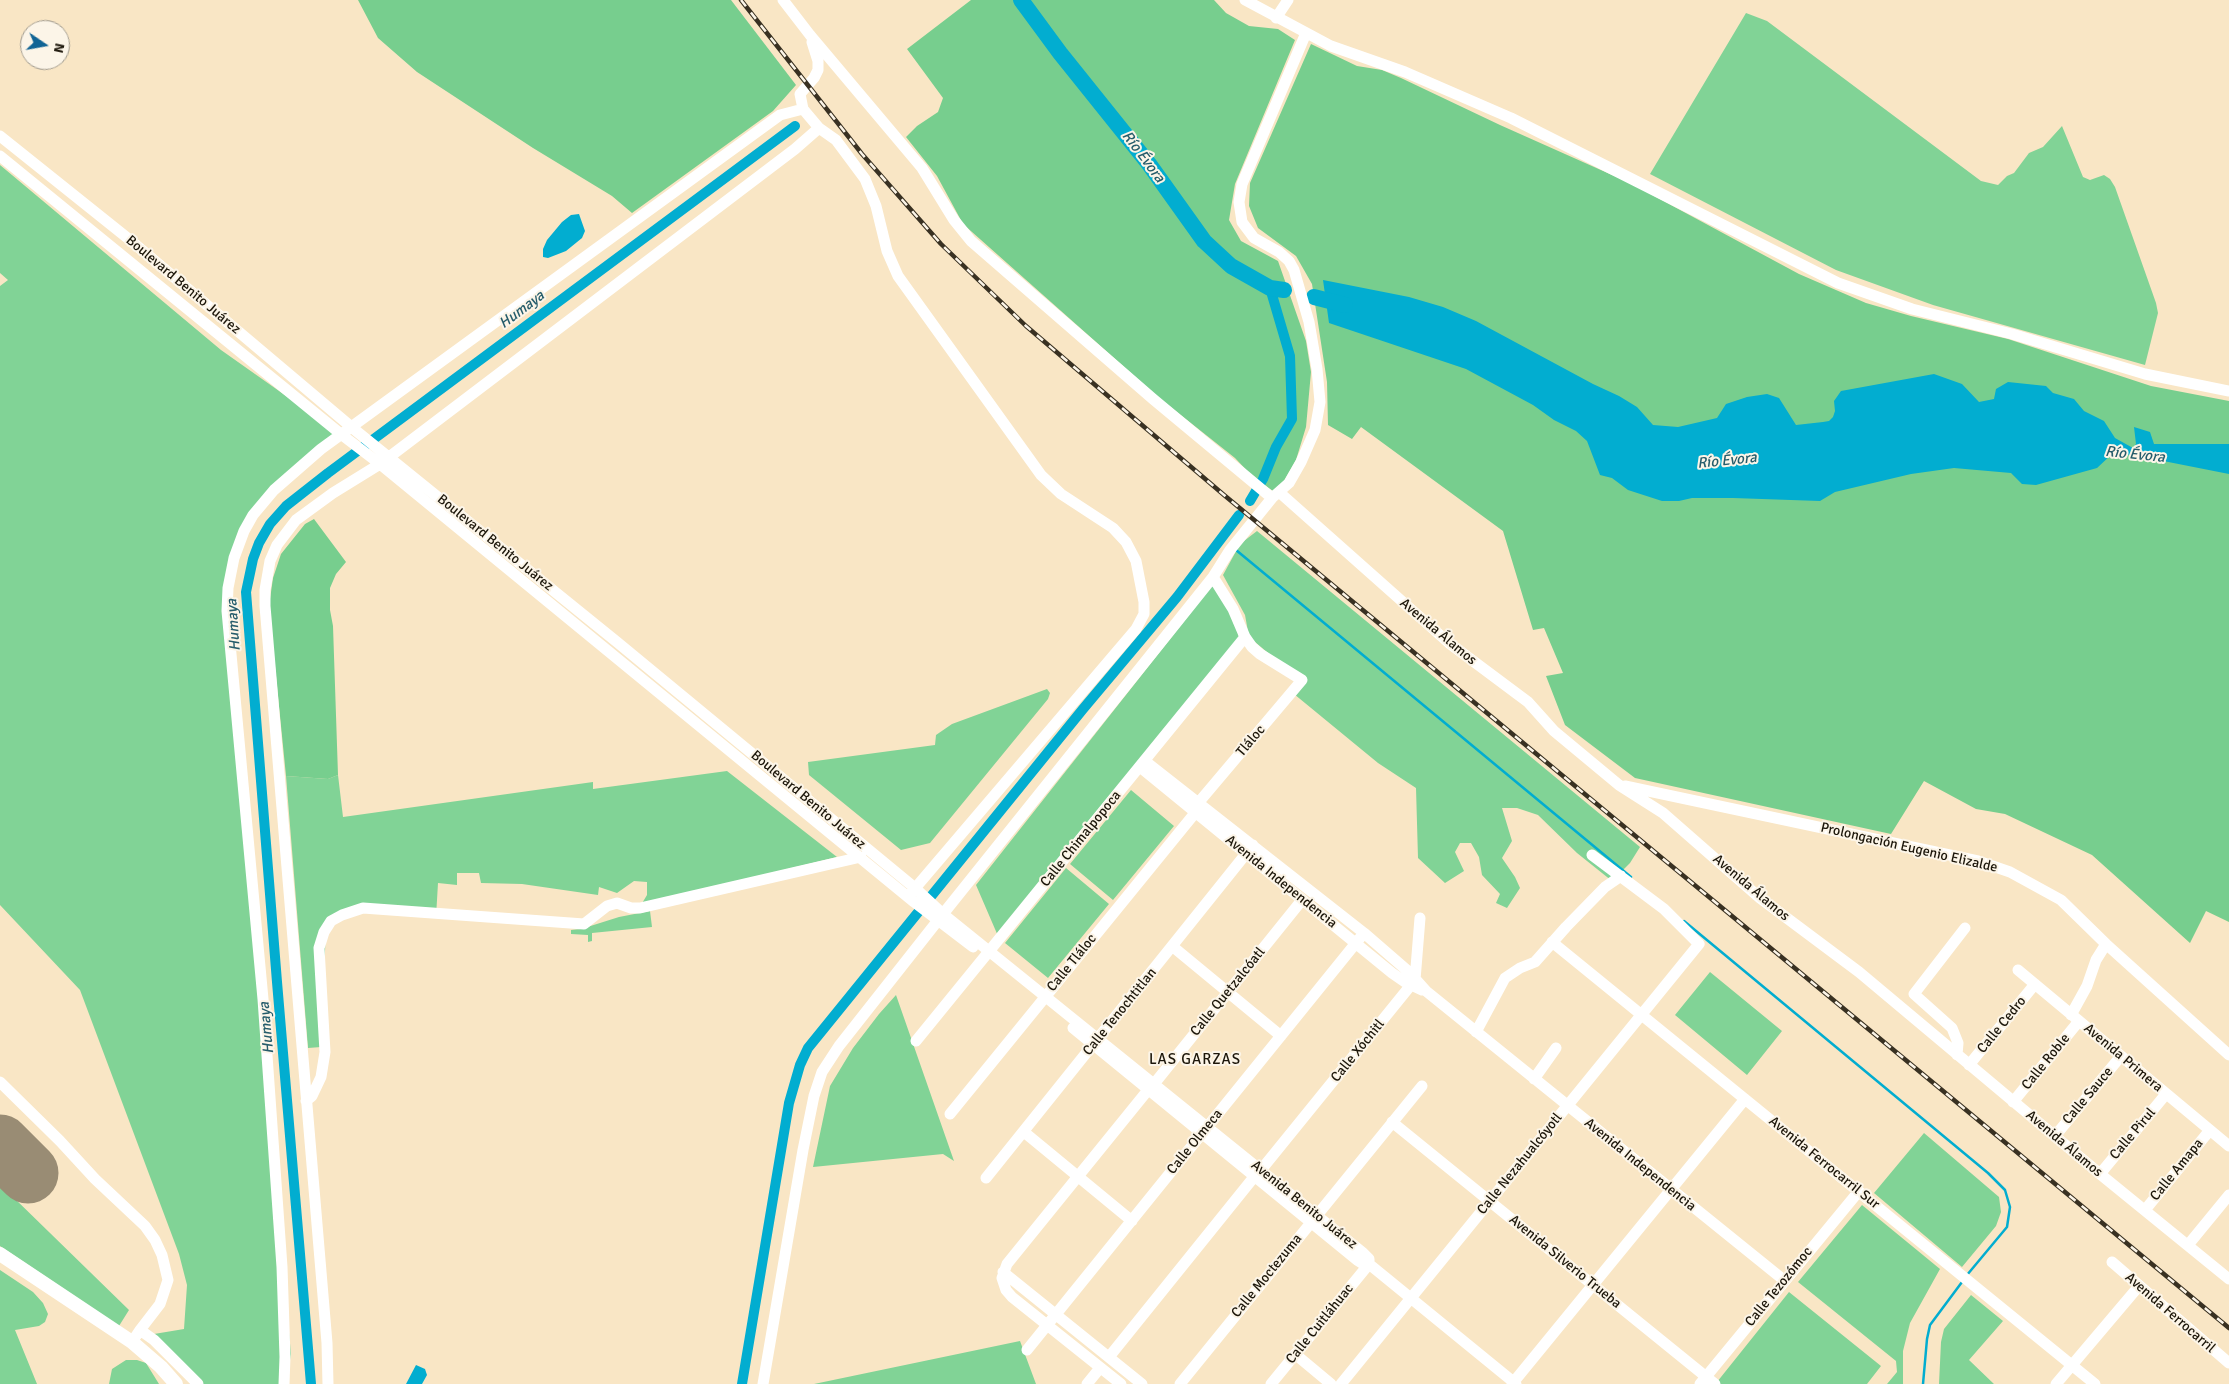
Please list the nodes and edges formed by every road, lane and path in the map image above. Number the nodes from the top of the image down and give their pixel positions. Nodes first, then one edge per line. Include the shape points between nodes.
1 (784, 0) edge
2 (1245, 0) edge
3 (1288, 0) edge
4 (1276, 18) junction
5 (1306, 33) junction
6 (810, 36) junction
7 (800, 94) junction
8 (803, 108) junction
9 (780, 115) junction
10 (819, 128) junction
11 (0, 136) edge
12 (0, 156) edge
13 (2229, 392) edge
14 (353, 428) junction
15 (343, 436) junction
16 (375, 452) junction
17 (385, 460) junction
18 (1275, 495) junction
19 (1213, 577) junction
20 (1244, 637) junction
21 (1143, 764) junction
22 (1619, 784) junction
23 (1197, 807) junction
24 (1250, 850) junction
25 (1592, 855) dead end
26 (861, 857) junction
27 (1620, 876) junction
28 (914, 895) junction
29 (1302, 900) junction
30 (938, 915) junction
31 (1420, 918) dead end
32 (1965, 928) dead end
33 (1364, 934) junction
34 (1552, 942) junction
35 (1356, 943) junction
36 (2106, 944) junction
37 (1172, 946) junction
38 (987, 953) junction
39 (2018, 970) dead end
40 (1413, 983) junction
41 (2035, 984) junction
42 (1228, 992) junction
43 (1043, 999) junction
44 (1642, 1014) junction
45 (2075, 1018) junction
46 (1476, 1032) junction
47 (1281, 1036) junction
48 (916, 1041) dead end
49 (1096, 1042) junction
50 (1556, 1048) dead end
51 (325, 1052) junction
52 (2228, 1053) edge
53 (303, 1054) junction
54 (1956, 1055) junction
55 (2121, 1056) junction
56 (1969, 1065) junction
57 (1534, 1079) junction
58 (0, 1082) edge
59 (1422, 1086) dead end
60 (1151, 1087) junction
61 (2166, 1094) junction
62 (1745, 1099) junction
63 (306, 1101) junction
64 (2013, 1102) junction
65 (1567, 1106) junction
66 (950, 1114) dead end
67 (1392, 1122) junction
68 (1205, 1130) junction
69 (2210, 1130) junction
70 (1024, 1132) junction
71 (2055, 1136) junction
72 (2229, 1146) edge
73 (1257, 1173) junction
74 (2100, 1174) junction
75 (1078, 1177) junction
76 (986, 1178) dead end
77 (1671, 1190) junction
78 (1859, 1191) junction
79 (2229, 1195) edge
80 (1490, 1201) junction
81 (2145, 1210) junction
82 (1314, 1219) junction
83 (1132, 1221) junction
84 (2188, 1245) junction
85 (0, 1254) edge
86 (2112, 1262) dead end
87 (1369, 1264) junction
88 (1003, 1272) junction
89 (2229, 1279) edge
90 (1785, 1281) junction
91 (1593, 1285) junction
92 (2139, 1286) junction
93 (1411, 1298) junction
94 (1056, 1314) junction
95 (1048, 1324) junction
96 (140, 1330) junction
97 (132, 1342) junction
98 (1027, 1350) dead end
99 (1295, 1354) junction
100 (1109, 1357) junction
101 (2229, 1363) edge
102 (2072, 1365) junction
103 (1100, 1368) junction
104 (1707, 1382) edge
105 (1514, 1383) edge
106 (176, 1384) edge
107 (198, 1384) edge
108 (284, 1384) edge
109 (328, 1384) edge
110 (763, 1384) edge
111 (1088, 1384) edge
112 (1121, 1384) edge
113 (1142, 1384) edge
114 (1180, 1384) edge
115 (1271, 1384) edge
116 (1331, 1384) edge
117 (1341, 1384) edge
118 (2056, 1384) edge
119 (2095, 1384) edge

1 - 6 street
2 - 4 street
3 - 4 street
4 - 5 street
5 - 13 street via 1511,118 1861,293 2145,374
5 - 18 street via 1242,184 1239,202 1242,222 1254,238 1280,252 1294,270 1317,369 1320,402 1315,430 1293,476
6 - 7 street via 818,70
6 - 18 street, Avenida Álamos via 922,168 971,241 1153,399
7 - 8 street
7 - 9 street
8 - 9 street
8 - 10 street
9 - 14 street
10 - 17 street
10 - 28 street via 836,140 865,179 898,276 1041,475 1062,494 1113,528 1126,542 1136,561 1144,602 1144,614 1136,629
11 - 14 street, Boulevard Benito Juárez via 130,240
12 - 15 street, Boulevard Benito Juárez
14 - 15 street
14 - 16 street, Boulevard Benito Juárez
15 - 16 street, Boulevard Benito Juárez
15 - 108 street via 309,459 274,490 253,515 234,558 227,611 263,999 282,1267
16 - 17 street, Boulevard Benito Juárez
17 - 26 street, Boulevard Benito Juárez
17 - 28 street, Boulevard Benito Juárez
17 - 53 street via 296,520 277,545 266,576 265,606
18 - 19 street via 1230,550
18 - 22 street, Avenida Álamos via 1449,644 1528,702 1554,730
19 - 20 street via 1233,609
19 - 30 street
20 - 21 street, Calle Chimalpopoca
20 - 23 street, Tláloc via 1260,654 1302,680
21 - 23 street, Avenida Independencia
21 - 38 street, Calle Chimalpopoca
22 - 36 street, Prolongación Eugenio Elizalde via 1988,864 2061,900
22 - 54 street, Avenida Álamos via 1664,813 1760,898 1859,972
23 - 24 street, Avenida Independencia
23 - 43 street, Calle Tláloc
24 - 29 street, Avenida Independencia
24 - 33 street, Avenida Independencia
24 - 37 street, Calle Tenochtitlan
25 - 27 street
26 - 28 street, Boulevard Benito Juárez
26 - 51 street via 640,908 617,903 607,906 584,924 363,908 342,915 331,921 319,948
27 - 34 street via 1605,887
27 - 44 street, Calle Nezahualcóyotl via 1664,909 1699,944
28 - 30 street, Boulevard Benito Juárez
29 - 35 street, Avenida Independencia
29 - 42 street, Calle Quetzalcóatl
30 - 38 street, Boulevard Benito Juárez
30 - 110 street via 840,1046 818,1081
31 - 40 street
32 - 54 street via 1914,994 1952,1028 1958,1044
33 - 35 street, Calle Olmeca
33 - 40 street, Avenida Independencia
34 - 44 street, Avenida Ferrocarril Sur
34 - 46 street via 1535,962 1505,978
35 - 40 street, Avenida Independencia
35 - 47 street, Calle Olmeca
36 - 45 street, Calle Roble via 2096,960
36 - 52 street, Prolongación Eugenio Elizalde
37 - 42 street
37 - 49 street, Calle Tenochtitlan
38 - 43 street, Avenida Benito Juárez
38 - 48 street, Calle Chimalpopoca
39 - 41 street, Avenida Primera
40 - 46 street, Avenida Independencia
40 - 73 street, Calle Xóchitl
41 - 45 street, Avenida Primera
41 - 56 street, Calle Cedro
42 - 47 street
42 - 60 street, Calle Quetzalcóatl
43 - 49 street, Avenida Benito Juárez
43 - 66 street, Calle Tláloc
44 - 62 street, Avenida Ferrocarril Sur
44 - 65 street, Calle Nezahualcóyotl
45 - 55 street, Avenida Primera
45 - 64 street, Calle Roble
46 - 57 street, Avenida Independencia
47 - 68 street, Calle Olmeca
49 - 60 street, Avenida Benito Juárez
49 - 70 street, Calle Tenochtitlan
50 - 57 street
51 - 53 street
51 - 63 street via 321,1077
53 - 63 street
54 - 56 street, Avenida Álamos
55 - 61 street, Avenida Primera
55 - 71 street, Calle Sauce
56 - 64 street, Avenida Álamos
57 - 65 street, Avenida Independencia
58 - 96 street via 145,1226 155,1240 168,1280 160,1304
59 - 67 street, Calle Moctezuma
60 - 68 street, Avenida Benito Juárez
60 - 75 street, Calle Quetzalcóatl
61 - 69 street, Avenida Primera
61 - 74 street, Calle Pirul
62 - 77 street
62 - 78 street, Avenida Ferrocarril Sur
63 - 109 street via 328,1343
64 - 71 street, Avenida Álamos
65 - 77 street, Avenida Independencia
65 - 80 street, Calle Nezahualcóyotl
67 - 80 street, Avenida Silverio Trueba
67 - 82 street, Calle Moctezuma
68 - 73 street, Avenida Benito Juárez
68 - 83 street, Calle Olmeca
69 - 72 street, Avenida Primera
69 - 81 street, Calle Amapa
70 - 75 street
70 - 76 street, Calle Tenochtitlan
71 - 74 street, Avenida Álamos
73 - 82 street, Avenida Benito Juárez
73 - 100 street, Calle Xóchitl
74 - 81 street, Avenida Álamos
75 - 83 street
75 - 88 street, Calle Quetzalcóatl via 1006,1264
77 - 90 street, Avenida Independencia
77 - 91 street
78 - 90 street, Calle Tezozómoc
78 - 102 street, Avenida Ferrocarril Sur
79 - 84 street
80 - 91 street, Avenida Silverio Trueba
80 - 93 street, Calle Nezahualcóyotl
81 - 84 street, Avenida Álamos
82 - 87 street, Avenida Benito Juárez via 1366,1255
82 - 114 street, Calle Moctezuma
83 - 94 street, Calle Olmeca
84 - 89 street, Avenida Álamos
85 - 97 main road
86 - 92 street, Avenida Ferrocarril
87 - 93 street, Avenida Benito Juárez
87 - 99 street, Calle Cuitláhuac
88 - 94 street
88 - 95 street via 1006,1290
90 - 104 street, Calle Tezozómoc
91 - 104 street, Avenida Silverio Trueba
91 - 105 street
92 - 101 street, Avenida Ferrocarril
92 - 102 street
93 - 105 street, Avenida Benito Juárez
93 - 117 street, Calle Nezahualcóyotl
94 - 95 street, Calle Olmeca
94 - 100 street
95 - 98 street, Calle Olmeca
95 - 103 street
96 - 97 street
96 - 107 street
97 - 106 main road
99 - 115 street, Calle Cuitláhuac
99 - 116 street
100 - 113 street
102 - 118 street
102 - 119 street, Avenida Ferrocarril Sur
103 - 111 street
103 - 112 street

